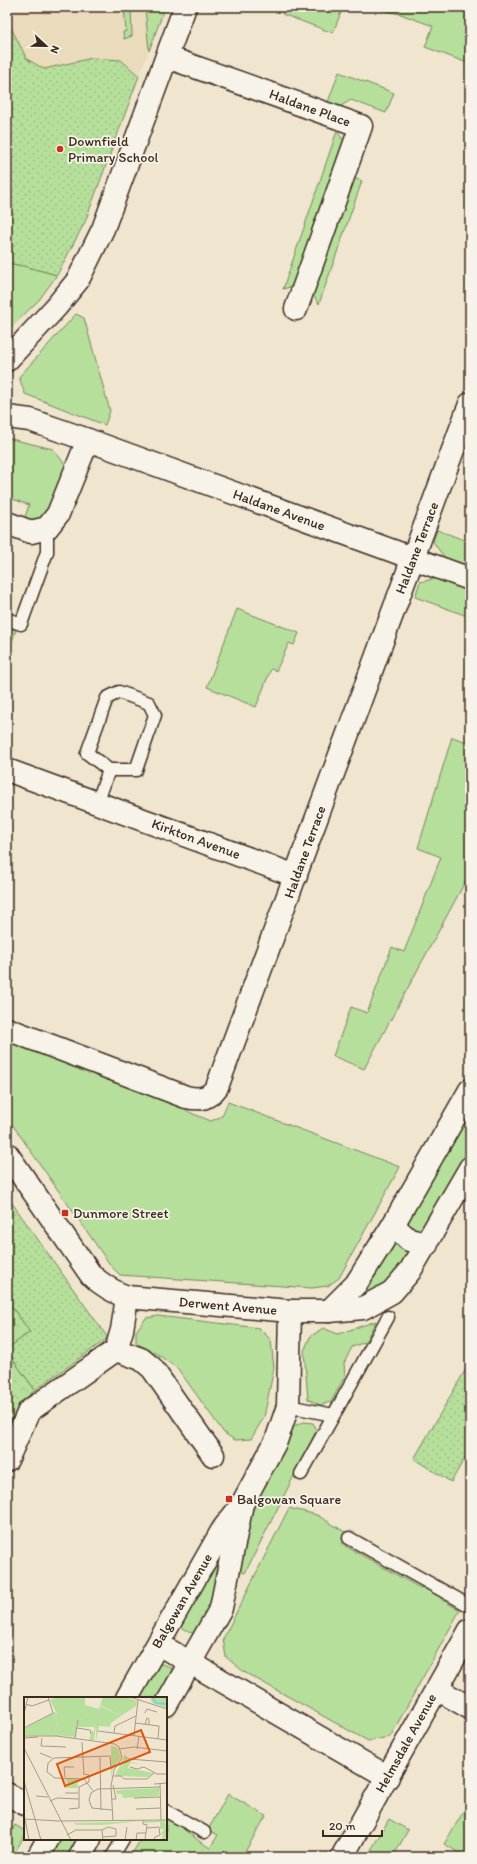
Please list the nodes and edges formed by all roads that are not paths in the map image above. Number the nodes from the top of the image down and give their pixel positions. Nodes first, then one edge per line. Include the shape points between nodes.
1 (185, 7) edge
2 (167, 57) junction
3 (296, 309) dead end
4 (7, 360) edge
5 (470, 404) edge
6 (7, 416) edge
7 (88, 440) junction
8 (7, 523) edge
9 (47, 528) junction
10 (413, 559) junction
11 (470, 579) edge
12 (7, 618) edge
13 (7, 770) edge
14 (109, 770) junction
15 (97, 803) junction
16 (296, 876) junction
17 (7, 1029) edge
18 (470, 1090) edge
19 (7, 1154) edge
20 (470, 1168) edge
21 (393, 1225) junction
22 (427, 1244) junction
23 (127, 1297) junction
24 (290, 1311) junction
25 (329, 1311) junction
26 (388, 1317) dead end
27 (116, 1350) junction
28 (288, 1406) junction
29 (334, 1415) junction
30 (213, 1455) dead end
31 (7, 1460) edge
32 (301, 1474) dead end
33 (241, 1506) junction
34 (349, 1538) dead end
35 (470, 1606) edge
36 (470, 1630) edge
37 (158, 1644) junction
38 (190, 1663) junction
39 (437, 1689) junction
40 (128, 1697) edge
41 (167, 1703) edge
42 (470, 1708) edge
43 (388, 1777) junction
44 (7, 1794) edge
45 (24, 1803) edge
46 (167, 1812) edge
47 (204, 1832) dead end
48 (47, 1840) edge
49 (89, 1840) edge
50 (122, 1840) edge
51 (38, 1857) edge
52 (80, 1857) edge
53 (112, 1857) edge
54 (342, 1857) edge

1 - 2 street
2 - 3 street, Haldane Place via 361,126
2 - 4 street via 102,229 78,280
5 - 10 street, Haldane Terrace
6 - 7 street, Haldane Avenue via 30,420
7 - 9 street via 58,514
7 - 10 street, Haldane Avenue
8 - 9 street via 31,532
9 - 12 lane via 47,552 21,624
10 - 11 street, Haldane Avenue
10 - 16 street, Haldane Terrace
13 - 15 street, Kirkton Avenue
14 - 14 lane via 136,770 155,715 149,703 119,692 107,698 87,753
14 - 15 lane
15 - 16 street, Kirkton Avenue
16 - 17 street, Haldane Terrace via 217,1087 211,1095 197,1100 186,1097
18 - 21 street
19 - 23 street, Derwent Avenue via 91,1275 102,1285
20 - 22 street
21 - 22 street via 409,1240
21 - 25 street via 356,1284
22 - 25 street via 410,1271 392,1292 363,1308
23 - 24 street, Derwent Avenue
23 - 27 street
24 - 25 street, Derwent Avenue
24 - 28 street, Balgowan Avenue
26 - 29 lane
27 - 30 street via 141,1359 152,1368
27 - 31 street via 29,1412
28 - 29 lane
28 - 33 street, Balgowan Avenue via 276,1441
29 - 32 lane
33 - 37 street, Balgowan Avenue via 223,1529
33 - 38 street, Balgowan Avenue via 221,1608
34 - 35 lane
36 - 39 street, Helmsdale Avenue
37 - 38 street
37 - 40 street, Balgowan Avenue
38 - 41 street, Balgowan Avenue
38 - 43 street
39 - 42 street
39 - 43 street, Helmsdale Avenue
43 - 54 street, Helmsdale Avenue
44 - 45 street
46 - 47 lane
48 - 51 street
49 - 52 street
50 - 53 lane

